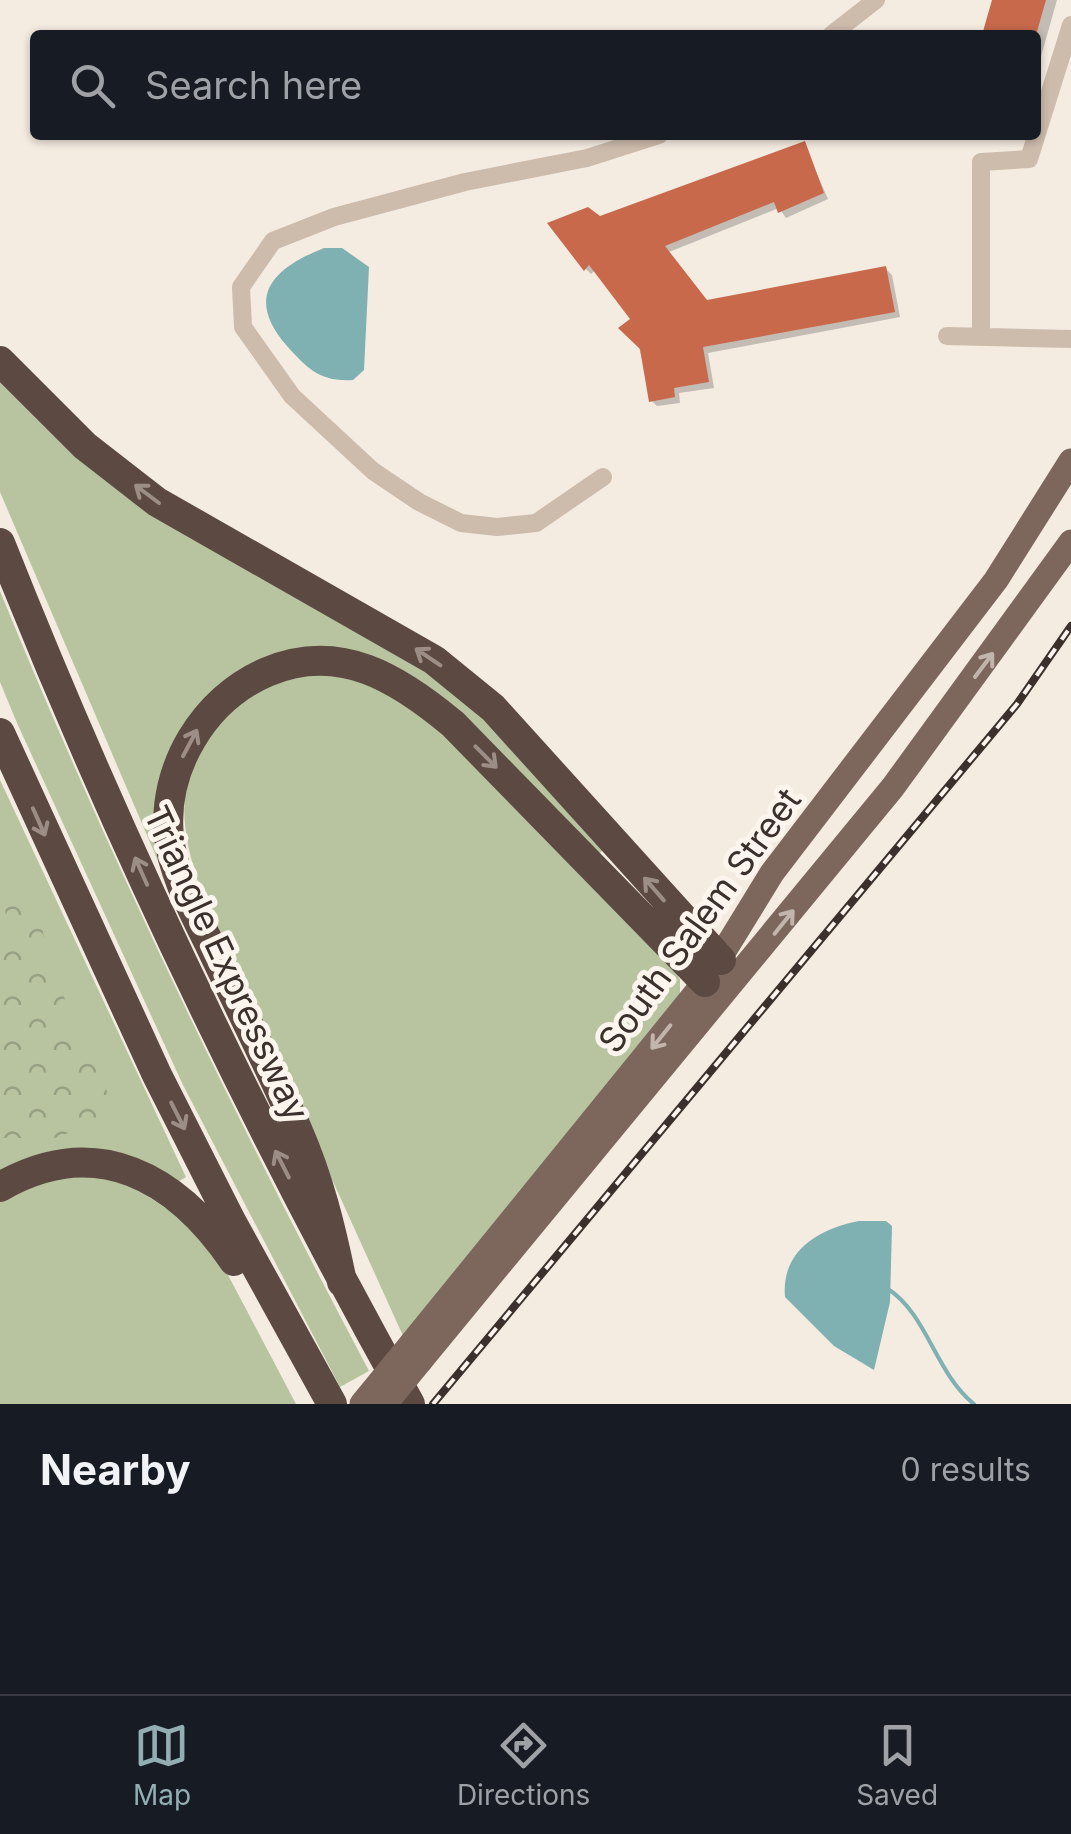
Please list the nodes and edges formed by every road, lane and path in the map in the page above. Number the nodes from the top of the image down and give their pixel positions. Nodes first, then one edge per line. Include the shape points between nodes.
1 (876, 0) edge
2 (1071, 26) edge
3 (837, 30) edge
4 (1041, 119) edge
5 (643, 140) edge
6 (1034, 140) edge
7 (947, 336) dead end
8 (981, 336) junction
9 (1071, 339) edge
10 (0, 361) edge
11 (1071, 461) edge
12 (603, 478) dead end
13 (0, 542) edge
14 (1071, 542) edge
15 (0, 733) edge
16 (722, 979) junction
17 (0, 1187) edge
18 (342, 1282) junction
19 (272, 1292) junction
20 (417, 1351) junction
21 (332, 1404) edge
22 (362, 1404) edge
23 (385, 1404) edge
24 (410, 1404) edge

1 - 3 street
2 - 4 street
5 - 12 street via 334,217 272,241 241,287 244,326 292,396 373,471 419,502 461,523 536,523
6 - 8 street via 1028,159 981,162
7 - 8 street
8 - 9 street
16 -> 10 highway via 493,708 404,642 157,502 85,446
11 - 16 main road, South Salem Street via 996,580 772,874
18 -> 13 highway, Triangle Expressway via 164,923
16 -> 14 main road, South Salem Street via 893,787
15 -> 19 highway via 149,1058
18 -> 16 highway via 322,1187 190,902 169,839 174,781 204,718 224,697 269,671 316,662 365,668 409,686
16 - 20 main road, South Salem Street
17 - 19 highway via 47,1166 82,1162 145,1174 194,1211 236,1264
18 - 24 highway, Triangle Expressway
19 - 21 highway
20 - 22 main road, South Salem Street, bridge
20 - 23 main road, South Salem Street, bridge

